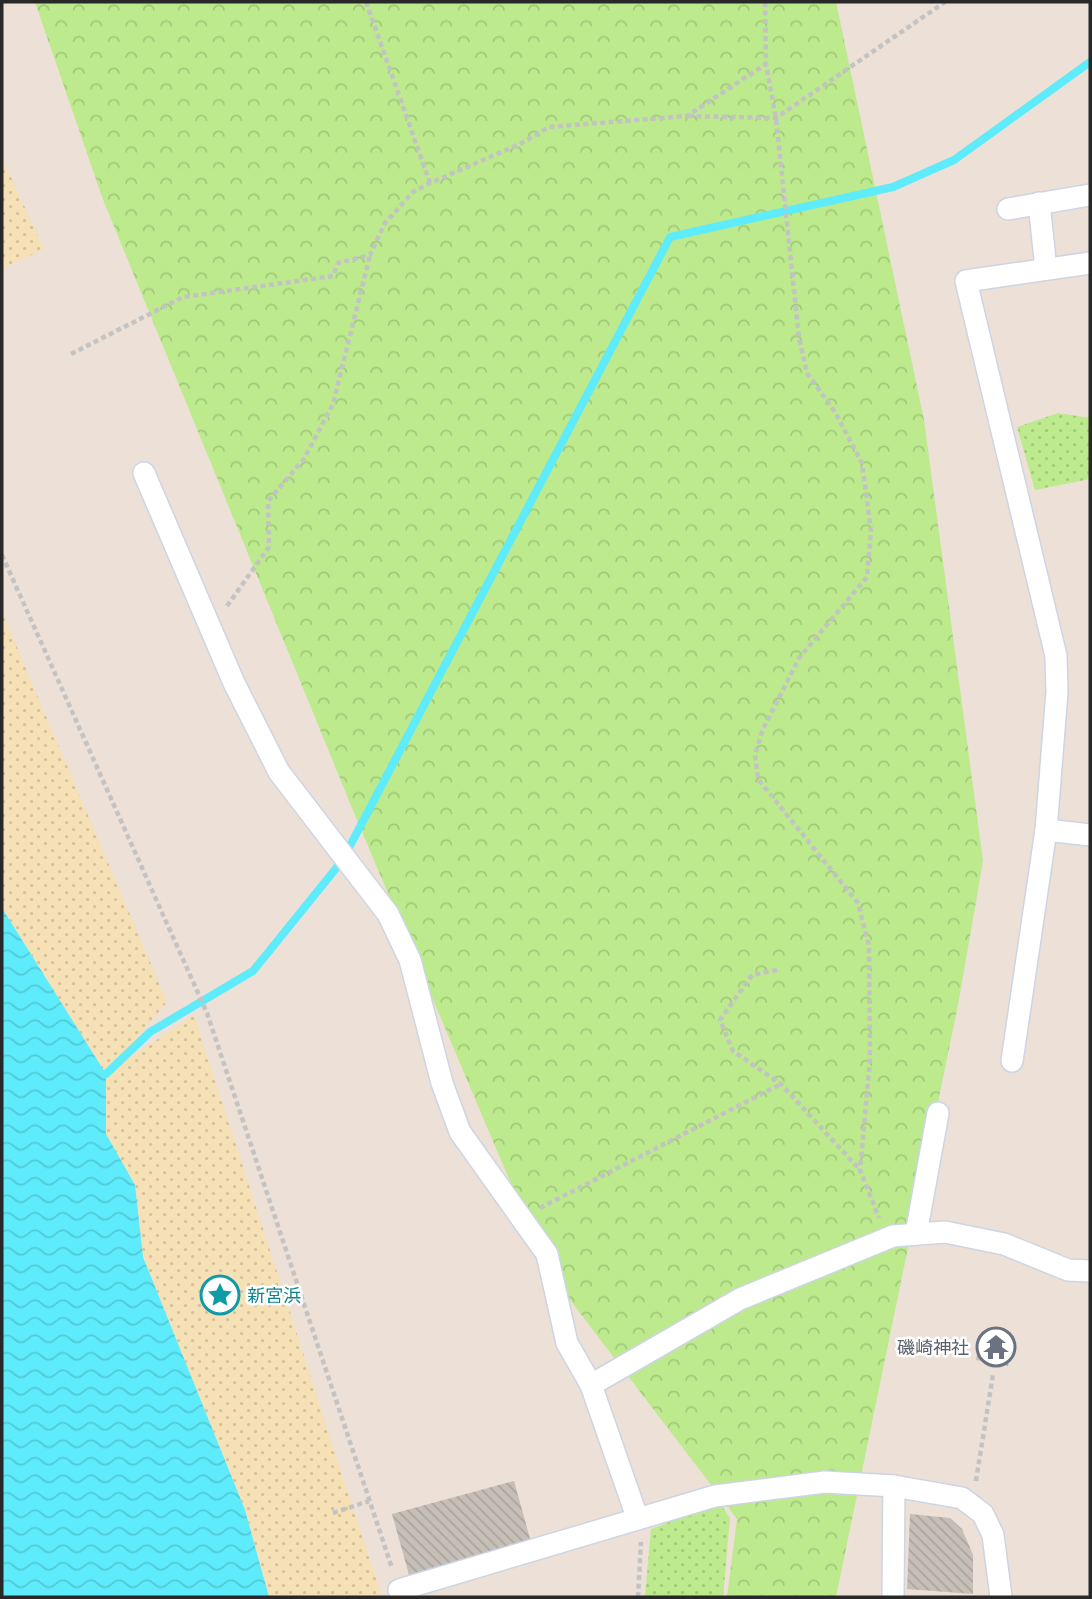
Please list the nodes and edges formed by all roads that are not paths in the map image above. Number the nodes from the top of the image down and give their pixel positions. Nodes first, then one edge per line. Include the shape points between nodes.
1 (1090, 195) edge
2 (1039, 204) junction
3 (1008, 209) dead end
4 (1090, 263) edge
5 (1046, 270) junction
6 (144, 473) dead end
7 (1046, 830) junction
8 (1090, 835) edge
9 (1012, 1060) dead end
10 (938, 1113) dead end
11 (916, 1234) junction
12 (1090, 1271) edge
13 (590, 1385) junction
14 (894, 1486) junction
15 (637, 1517) junction
16 (399, 1590) road end
17 (893, 1597) edge
18 (1001, 1597) edge

1 - 2 street
2 - 3 street
2 - 5 street
4 - 5 street
5 - 7 street via 966,281 1056,656
6 - 13 street via 234,683 279,772 388,914 410,960 442,1083 460,1132 547,1254 568,1343
7 - 8 street
7 - 9 street
10 - 11 street
11 - 12 street via 945,1232 1004,1244 1068,1270
11 - 13 street via 893,1236 740,1299
13 - 15 street
14 - 15 street via 825,1482 715,1496
14 - 17 street
14 - 18 street via 962,1499 983,1514 993,1535
15 - 16 street

